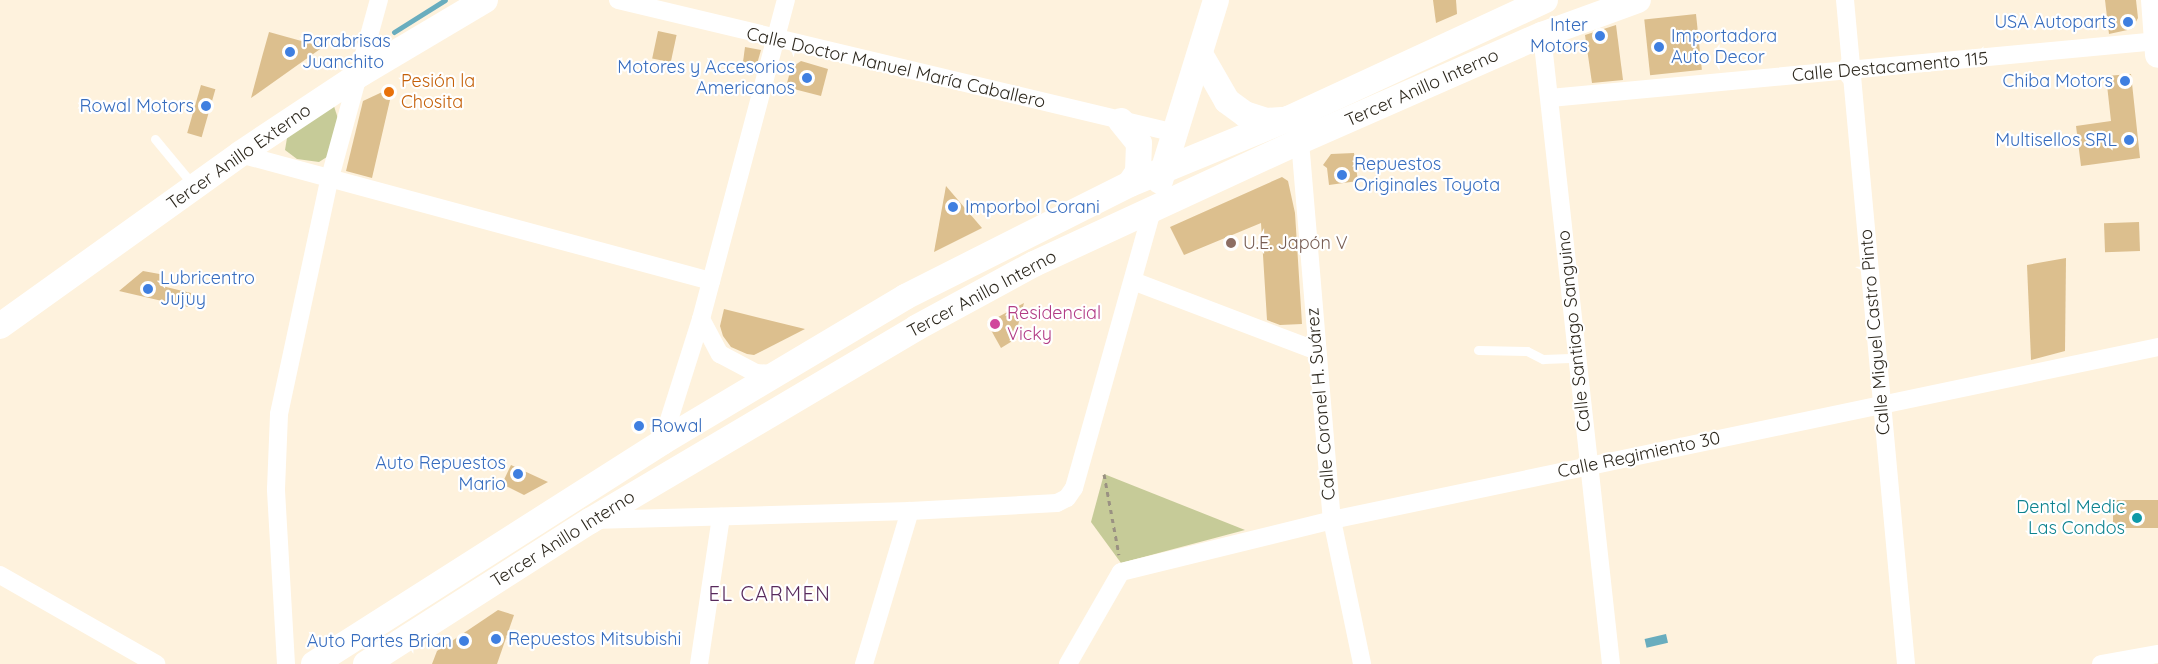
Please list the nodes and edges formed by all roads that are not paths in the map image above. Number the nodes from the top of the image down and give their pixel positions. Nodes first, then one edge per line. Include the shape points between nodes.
1 (379, 0) edge
2 (485, 0) edge
3 (618, 0) edge
4 (786, 0) edge
5 (1216, 0) edge
6 (1545, 0) edge
7 (1556, 0) edge
8 (1638, 0) edge
9 (1845, 0) edge
10 (2154, 0) edge
11 (1542, 34) junction
12 (777, 40) junction
13 (2158, 46) edge
14 (1200, 54) junction
15 (1851, 72) junction
16 (362, 73) junction
17 (1550, 98) junction
18 (1121, 121) junction
19 (1294, 130) junction
20 (1326, 131) junction
21 (1175, 133) junction
22 (155, 139) dead end
23 (240, 154) junction
24 (1164, 169) junction
25 (329, 181) junction
26 (1130, 184) junction
27 (195, 186) junction
28 (1152, 210) junction
29 (1079, 243) junction
30 (711, 281) junction
31 (1133, 281) junction
32 (701, 319) junction
33 (0, 326) edge
34 (2158, 347) edge
35 (1315, 350) junction
36 (1478, 350) dead end
37 (1577, 358) junction
38 (775, 374) junction
39 (1882, 403) junction
40 (662, 442) junction
41 (1588, 467) junction
42 (635, 509) junction
43 (910, 511) junction
44 (722, 517) junction
45 (1332, 520) junction
46 (521, 532) junction
47 (0, 575) edge
48 (491, 584) junction
49 (434, 588) junction
50 (408, 637) junction
51 (2158, 654) edge
52 (156, 664) edge
53 (286, 664) edge
54 (314, 664) edge
55 (366, 664) edge
56 (699, 664) edge
57 (864, 664) edge
58 (1068, 664) edge
59 (1362, 664) edge
60 (1611, 664) edge
61 (1906, 664) edge
62 (2101, 664) edge

1 - 16 street
2 - 16 main road, Tercer Anillo Externo
3 - 12 street, Calle Doctor Manuel María Caballero
4 - 12 street
5 - 14 main road
6 - 19 main road, Tercer Anillo Interno
7 - 11 main road via 1545,18
8 - 11 main road, Tercer Anillo Interno
9 - 15 street, Calle Miguel Castro Pinto
10 - 13 main road
11 - 17 street, Calle Santiago Sanguino
11 - 20 main road, Tercer Anillo Interno
12 - 18 street, Calle Doctor Manuel María Caballero
12 - 30 street
13 - 15 street, Calle Destacamento 115
14 - 19 main road via 1227,102 1245,114
14 - 21 main road
15 - 17 street, Calle Destacamento 115
15 - 39 street, Calle Miguel Castro Pinto
16 - 23 main road, Tercer Anillo Externo
16 - 25 street
17 - 37 street, Calle Santiago Sanguino
18 - 21 street, Calle Doctor Manuel María Caballero
18 - 26 main road via 1139,143 1138,172
19 - 20 main road, Tercer Anillo Interno
19 - 24 main road, Tercer Anillo Interno
19 - 28 main road, Tercer Anillo Interno
19 - 35 street, Calle Coronel H. Suárez
20 - 24 main road via 1297,135 1193,172
21 - 24 main road
22 - 27 lane
23 - 25 street
23 - 27 main road, Tercer Anillo Externo
24 - 26 main road, Tercer Anillo Interno
24 - 29 main road via 1151,199 1104,224
25 - 30 street
25 - 53 street via 279,414 276,489
26 - 38 main road, Tercer Anillo Interno via 905,297
27 - 33 main road, Tercer Anillo Externo
28 - 29 main road, Tercer Anillo Interno
28 - 31 street
29 - 42 main road, Tercer Anillo Interno via 916,328
30 - 32 street
31 - 35 street
31 - 43 street via 1074,488 1067,498 1056,503
32 - 38 street via 720,354 755,373
32 - 40 street
34 - 39 street, Calle Regimiento 30
35 - 45 street, Calle Coronel H. Suárez
36 - 37 lane via 1527,351 1543,359
37 - 41 street, Calle Santiago Sanguino
38 - 40 main road, Tercer Anillo Interno
39 - 41 street, Calle Regimiento 30
39 - 61 street, Calle Miguel Castro Pinto
40 - 46 main road, Tercer Anillo Interno
41 - 45 street, Calle Regimiento 30
41 - 60 street, Calle Santiago Sanguino
42 - 44 street
42 - 48 main road, Tercer Anillo Interno via 590,520
43 - 44 street
43 - 57 street
44 - 56 street
45 - 58 street, Calle Regimiento 30 via 1121,572
45 - 59 street, Calle Coronel H. Suárez
46 - 48 main road via 487,567
46 - 49 main road, Tercer Anillo Interno
47 - 52 street
48 - 50 main road, Tercer Anillo Interno
49 - 50 main road via 440,604
49 - 54 main road, Tercer Anillo Interno
50 - 55 main road, Tercer Anillo Interno
51 - 62 street

